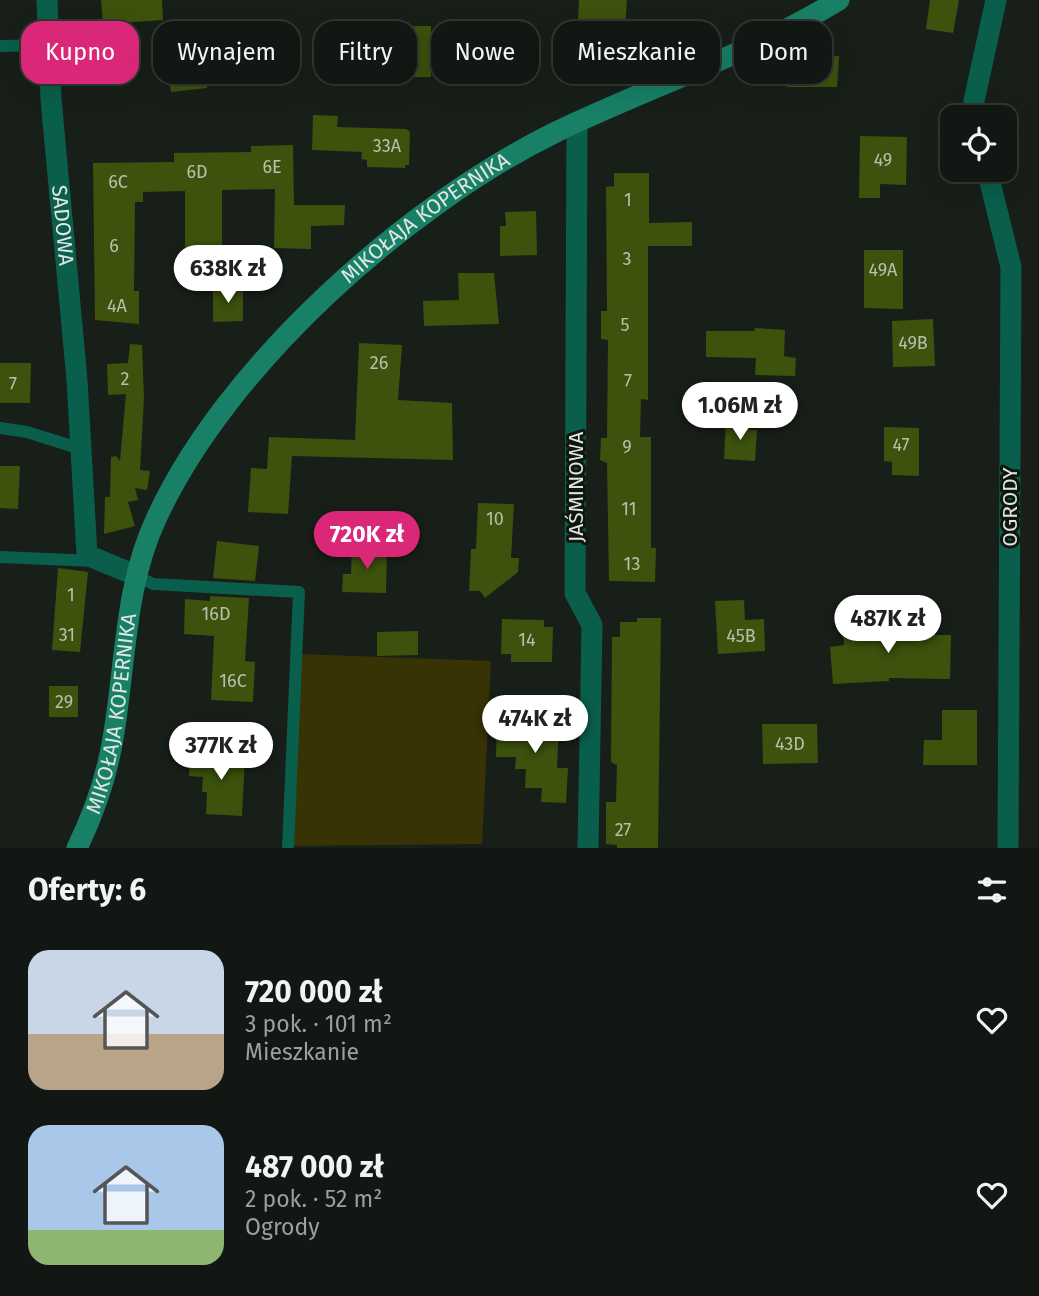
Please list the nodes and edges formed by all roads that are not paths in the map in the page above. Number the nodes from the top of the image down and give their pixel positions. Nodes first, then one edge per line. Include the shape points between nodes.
1 (47, 0) edge
2 (839, 0) edge
3 (996, 0) edge
4 (48, 21) edge
5 (0, 46) edge
6 (21, 46) edge
7 (50, 84) edge
8 (976, 105) edge
9 (578, 123) junction
10 (990, 182) edge
11 (0, 428) edge
12 (81, 449) junction
13 (0, 557) edge
14 (101, 561) junction
15 (135, 575) junction
16 (77, 848) edge
17 (288, 848) edge
18 (588, 848) edge
19 (1008, 848) edge

1 - 4 street, SADOWA
2 - 9 street, MIKOŁAJA KOPERNIKA
3 - 8 street
5 - 6 lane
7 - 12 street, SADOWA
9 - 15 street, MIKOŁAJA KOPERNIKA via 482,175 406,227 282,341 196,446 157,517
9 - 18 street, JAŚMINOWA via 575,593 592,625
10 - 19 street, OGRODY via 1011,267
11 - 12 lane
12 - 14 street, SADOWA via 87,555
13 - 14 lane
14 - 15 street
15 - 16 street, MIKOŁAJA KOPERNIKA via 113,740 101,792
15 - 17 lane via 153,584 299,592

